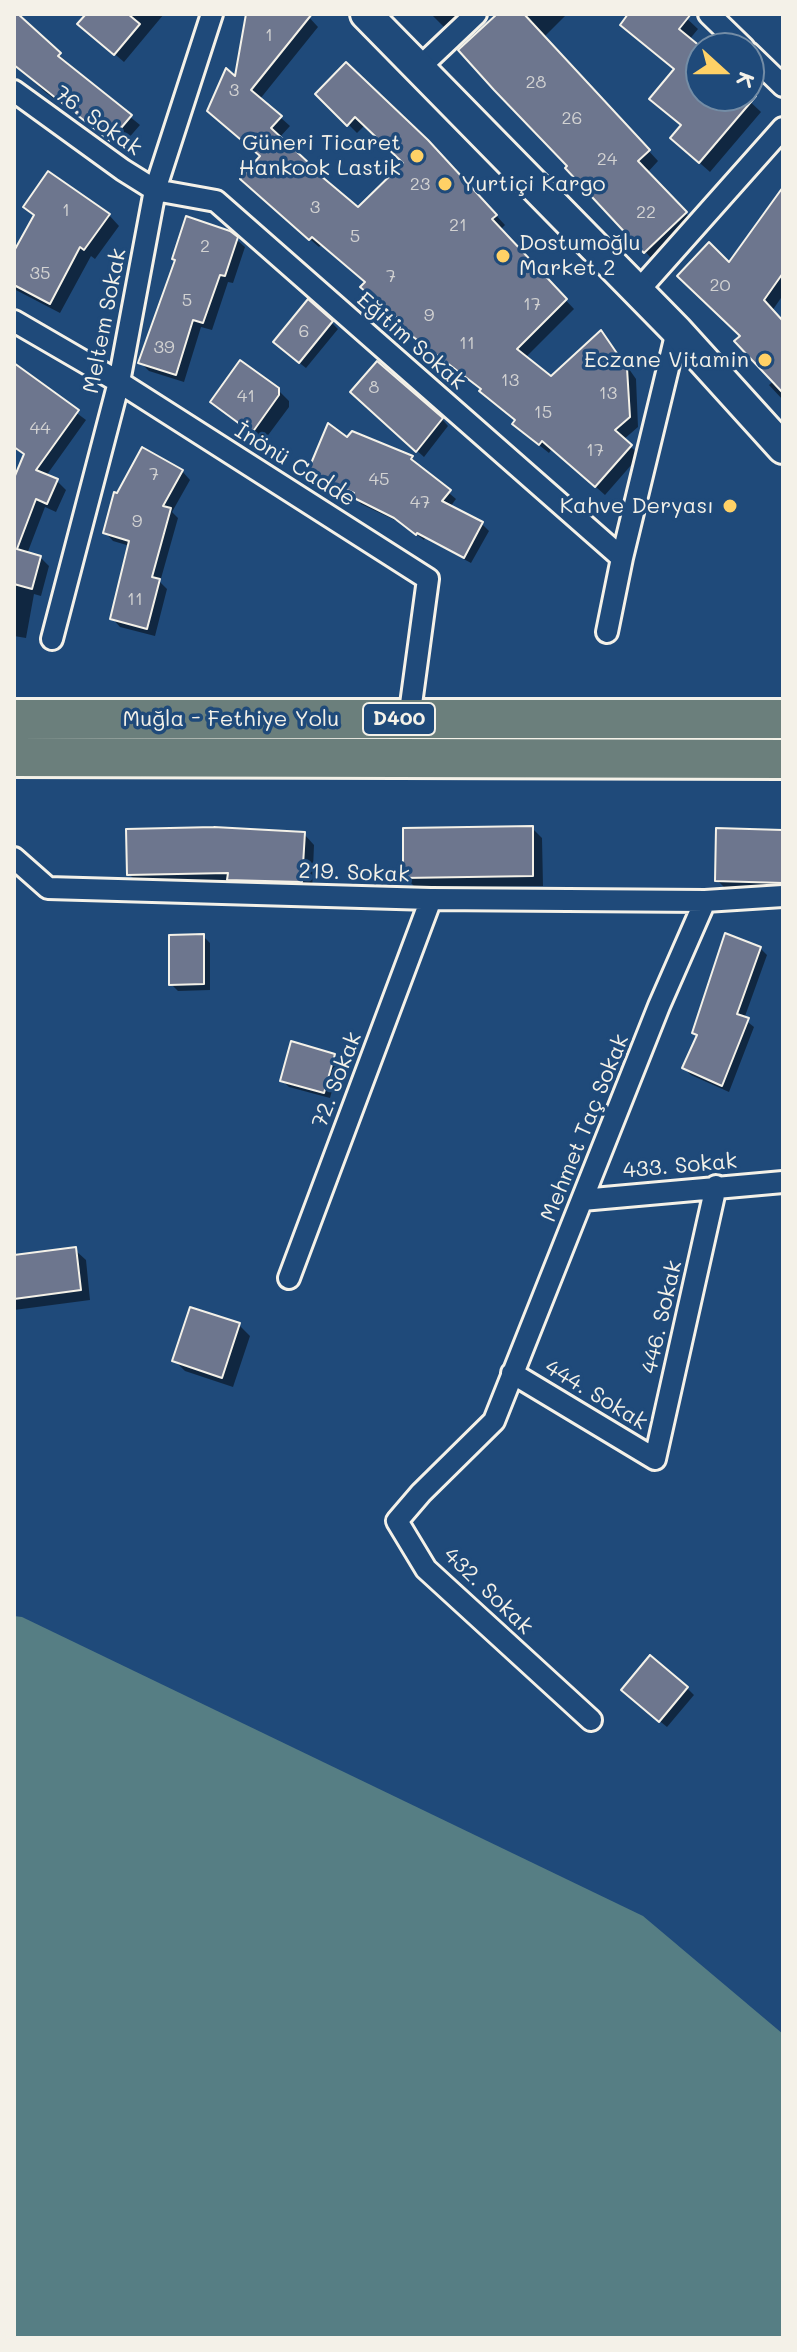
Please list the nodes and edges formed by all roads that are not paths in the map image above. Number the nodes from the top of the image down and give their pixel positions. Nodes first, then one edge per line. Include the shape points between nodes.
1 (212, 14) edge
2 (366, 14) edge
3 (476, 14) edge
4 (709, 14) edge
5 (728, 32) edge
6 (419, 68) junction
7 (765, 69) edge
8 (783, 86) edge
9 (14, 91) edge
10 (783, 128) edge
11 (155, 190) junction
12 (638, 291) junction
13 (14, 321) edge
14 (677, 331) junction
15 (119, 382) junction
16 (783, 448) edge
17 (622, 558) junction
18 (607, 632) dead end
19 (52, 639) dead end
20 (783, 706) edge
21 (734, 718) junction
22 (14, 719) edge
23 (409, 719) junction
24 (783, 719) edge
25 (14, 757) edge
26 (783, 759) edge
27 (14, 858) edge
28 (783, 896) edge
29 (431, 899) junction
30 (705, 901) junction
31 (783, 1182) edge
32 (716, 1186) junction
33 (582, 1200) junction
34 (289, 1278) dead end
35 (512, 1373) junction
36 (655, 1459) joint
37 (591, 1720) dead end

1 - 11 street, Meltem Sokak
2 - 6 street
3 - 6 street
4 - 5 street
6 - 12 street
7 - 8 street
9 - 11 street, 76. Sokak
10 - 12 street
11 - 15 street, Meltem Sokak
11 - 17 street, Eğitim Sokak via 216,201
12 - 14 street
13 - 15 street, İnönü Cadde
14 - 16 street
14 - 17 street
15 - 19 street, Meltem Sokak
15 - 23 street, İnönü Cadde via 428,579
17 - 18 street
20 - 21 street
21 - 23 highway, Muğla - Fethiye Yolu / D400
21 - 24 highway, Muğla - Fethiye Yolu / D400
22 - 23 highway, Muğla - Fethiye Yolu / D400
25 - 26 highway, Muğla - Fethiye Yolu / D400
27 - 29 street, 219. Sokak via 48,888
28 - 30 street, 219. Sokak
29 - 30 street, 219. Sokak
29 - 34 street, 72. Sokak
30 - 33 street, Mehmet Taç Sokak
31 - 32 street, 433. Sokak
32 - 33 street, 433. Sokak
32 - 36 street, 446. Sokak
33 - 35 street, Mehmet Taç Sokak
35 - 36 street, 444. Sokak
35 - 37 street, 432. Sokak via 494,1421 397,1521 426,1569

